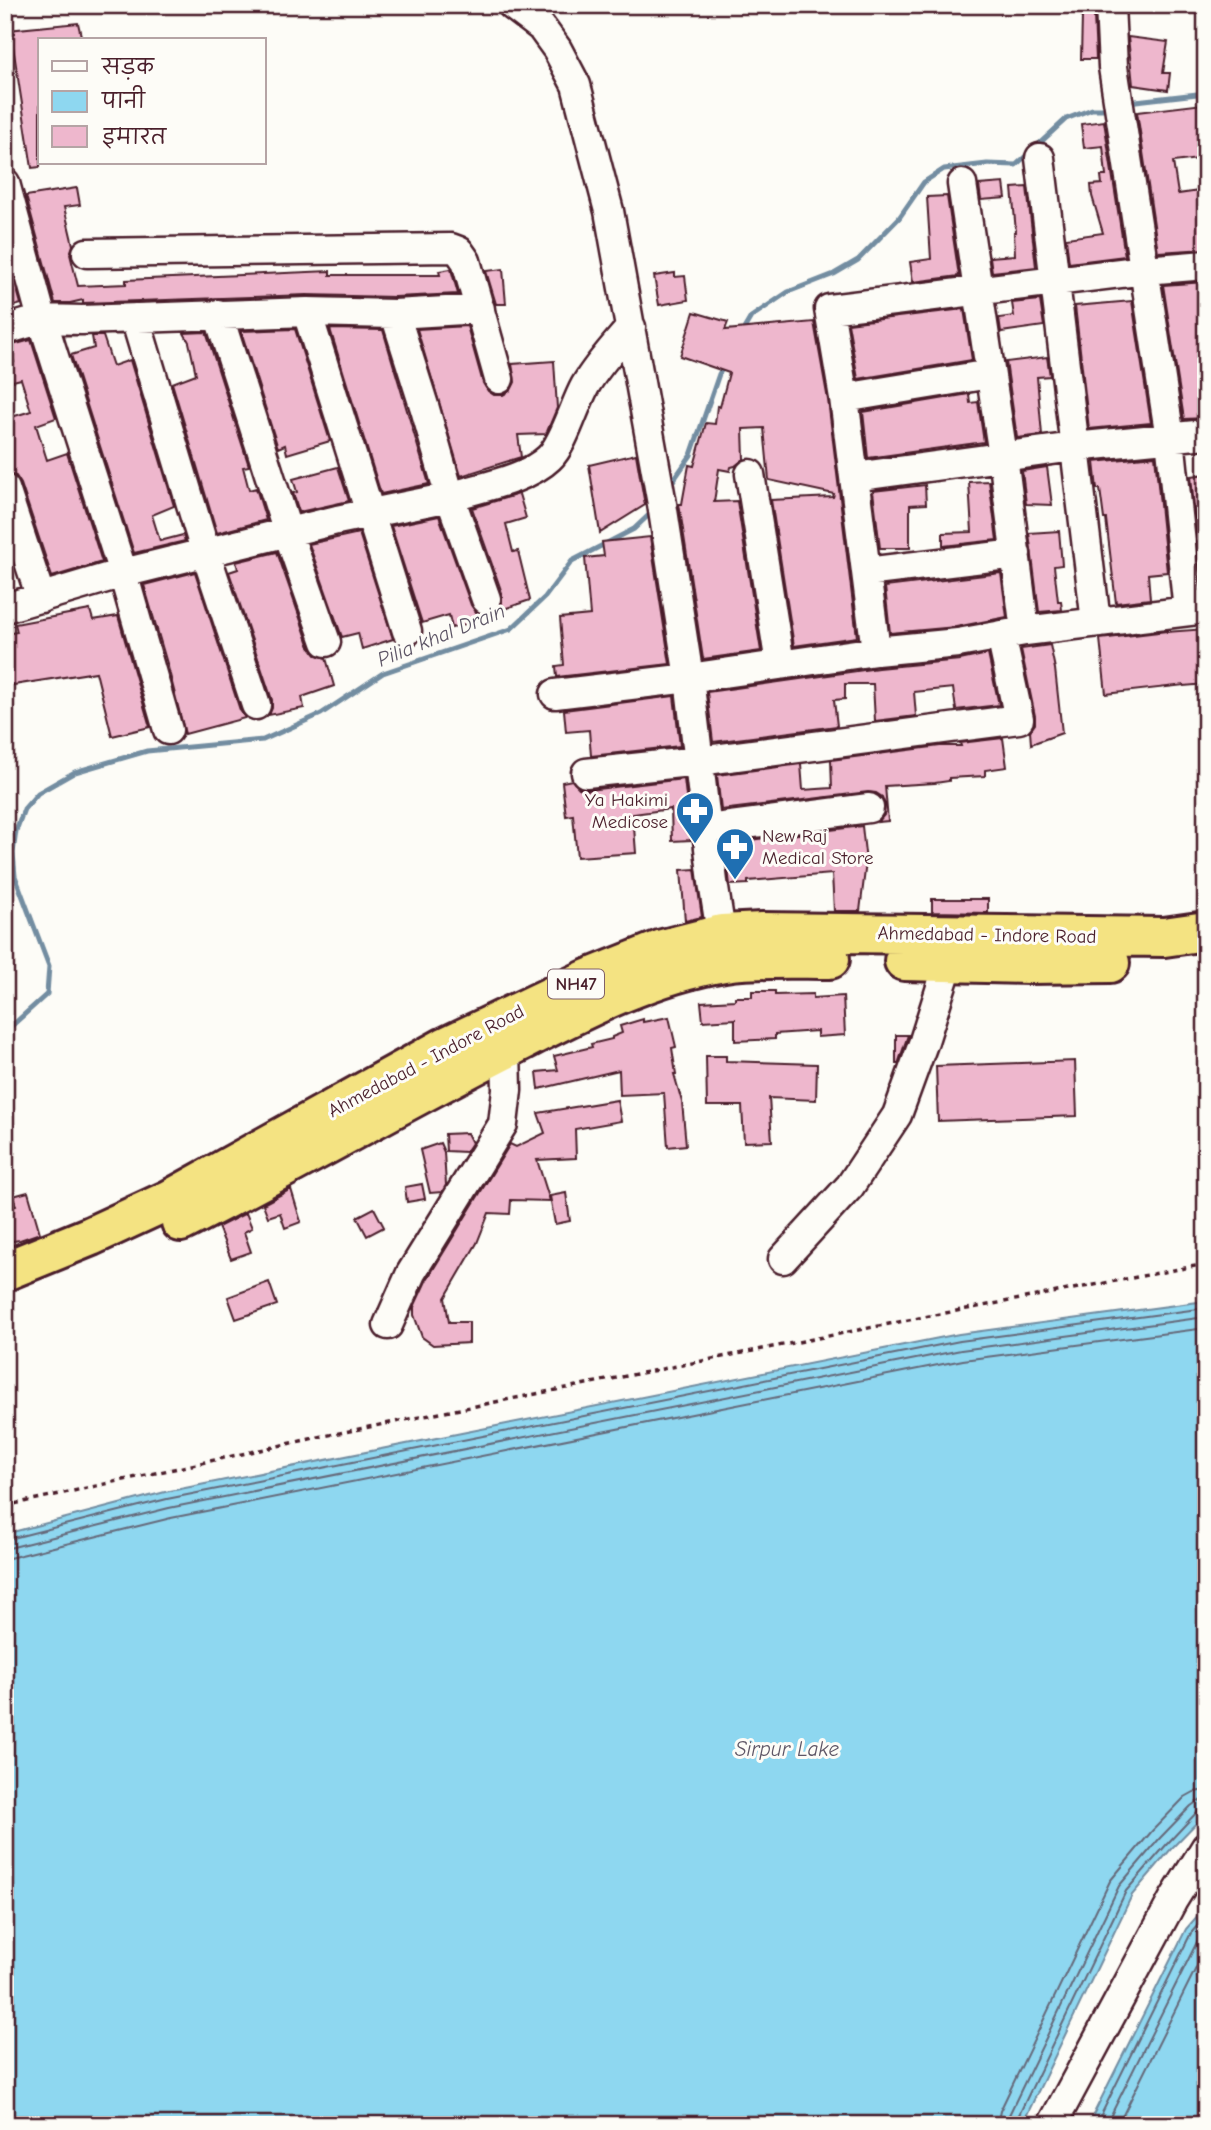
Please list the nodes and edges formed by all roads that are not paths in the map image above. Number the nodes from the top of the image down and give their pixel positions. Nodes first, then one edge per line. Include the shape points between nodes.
1 (512, 5) edge
2 (1110, 5) edge
3 (1040, 158) dead end
4 (5, 183) edge
5 (962, 184) dead end
6 (87, 253) dead end
7 (1206, 265) edge
8 (1145, 270) junction
9 (1054, 282) junction
10 (978, 290) junction
11 (480, 309) junction
12 (307, 312) junction
13 (218, 314) junction
14 (395, 314) junction
15 (135, 318) junction
16 (42, 319) junction
17 (631, 327) junction
18 (5, 330) edge
19 (990, 374) junction
20 (499, 379) dead end
21 (844, 398) junction
22 (1206, 434) edge
23 (1170, 438) junction
24 (1074, 447) junction
25 (1003, 456) junction
26 (750, 474) dead end
27 (854, 477) junction
28 (5, 489) edge
29 (450, 496) junction
30 (370, 513) junction
31 (288, 533) junction
32 (206, 554) junction
33 (1016, 554) junction
34 (866, 572) junction
35 (123, 573) junction
36 (41, 598) junction
37 (486, 600) dead end
38 (5, 608) edge
39 (1197, 610) edge
40 (1096, 622) junction
41 (407, 631) dead end
42 (1013, 633) junction
43 (326, 642) dead end
44 (876, 651) junction
45 (780, 664) junction
46 (689, 678) junction
47 (555, 694) dead end
48 (256, 705) dead end
49 (168, 730) dead end
50 (699, 761) junction
51 (586, 773) dead end
52 (869, 808) dead end
53 (708, 830) junction
54 (1206, 931) edge
55 (724, 948) junction
56 (1206, 956) edge
57 (948, 962) junction
58 (506, 1049) junction
59 (783, 1259) dead end
60 (5, 1271) edge
61 (5, 1297) edge
62 (388, 1325) dead end
63 (1206, 1847) edge
64 (1052, 2125) edge

1 - 17 street via 541,27 576,85 609,211
2 - 8 street via 1113,67
3 - 9 street
4 - 16 street
5 - 10 street
6 - 11 street via 451,248 466,261
7 - 8 street
8 - 9 street
8 - 23 street
9 - 10 street
9 - 24 street
10 - 19 street
10 - 21 street via 829,309
11 - 14 street
11 - 20 street
12 - 13 street
12 - 14 street
12 - 30 street
13 - 15 street
13 - 31 street
14 - 29 street
15 - 16 street
15 - 32 street
16 - 18 street
16 - 35 street
17 - 29 street via 586,384 550,457 528,472
17 - 46 street
19 - 21 street
19 - 25 street
21 - 27 street
22 - 23 street
23 - 24 street
23 - 39 street
24 - 25 street
24 - 40 street
25 - 27 street
25 - 33 street
26 - 45 street
27 - 34 street
28 - 36 street
29 - 30 street
29 - 37 street
30 - 31 street
30 - 41 street
31 - 32 street
31 - 43 street
32 - 35 street
32 - 48 street
33 - 34 street
33 - 42 street
34 - 44 street
35 - 36 street
35 - 49 street
36 - 38 street
39 - 40 street
40 - 42 street
42 - 44 street
42 - 50 street via 1019,719
44 - 45 street
45 - 46 street
46 - 47 street
46 - 50 street
50 - 51 street
50 - 53 street
52 - 53 street
53 - 55 street
54 - 55 highway, Ahmedabad - Indore Road / NH47 via 1164,937 762,932
55 - 57 highway, Ahmedabad - Indore Road / NH47 via 793,958
55 - 58 highway, Ahmedabad - Indore Road / NH47
55 - 60 highway, Ahmedabad - Indore Road / NH47 via 663,949 588,979 445,1047 169,1200
56 - 57 highway, Ahmedabad - Indore Road / NH47 via 1130,962
57 - 59 street via 897,1115 850,1186
58 - 61 highway, Ahmedabad - Indore Road / NH47 via 145,1240
58 - 62 street via 503,1124 411,1273
63 - 64 street

